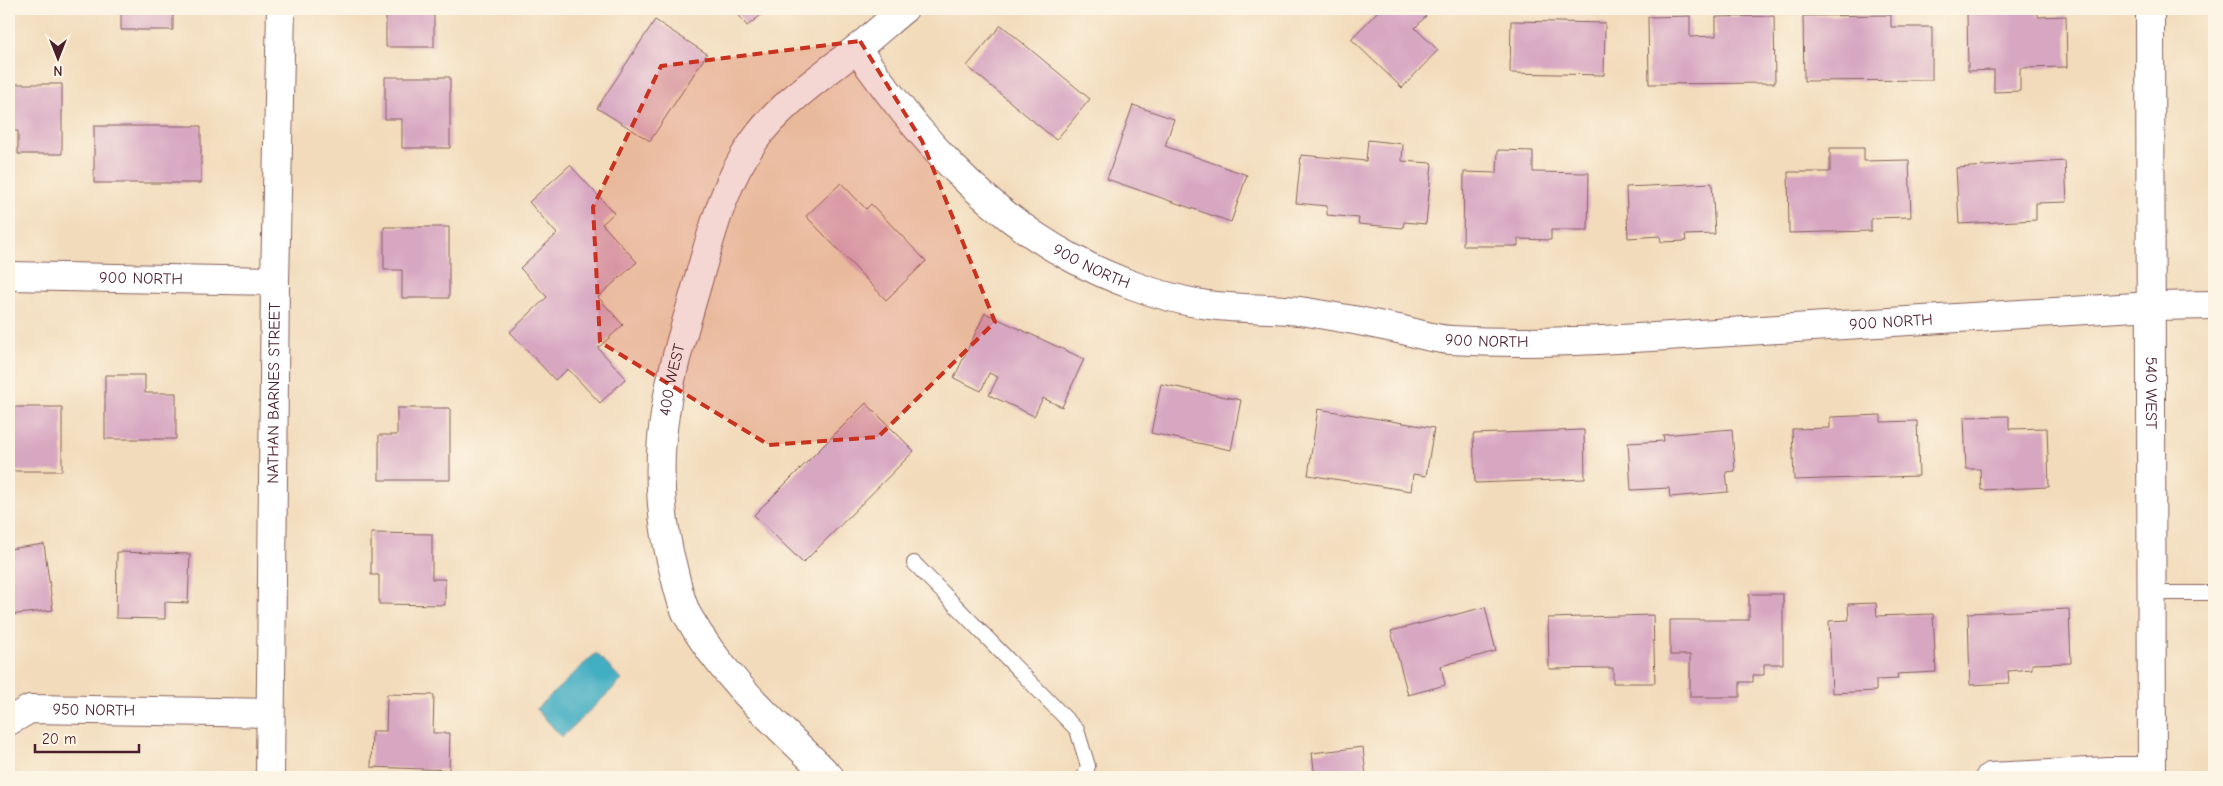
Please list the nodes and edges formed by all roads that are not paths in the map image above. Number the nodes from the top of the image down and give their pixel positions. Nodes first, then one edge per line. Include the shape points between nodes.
1 (281, 9) edge
2 (904, 9) edge
3 (2150, 9) edge
4 (857, 49) junction
5 (9, 276) edge
6 (275, 280) junction
7 (2214, 305) edge
8 (2152, 306) junction
9 (914, 563) dead end
10 (2214, 593) edge
11 (2152, 594) junction
12 (270, 713) junction
13 (9, 721) edge
14 (2152, 774) edge
15 (270, 777) edge
16 (830, 777) edge
17 (1084, 777) edge
18 (1990, 777) edge

1 - 6 street, NATHAN BARNES STREET
2 - 4 street, 400 WEST
3 - 8 street, 540 WEST
4 - 8 street, 900 NORTH via 889,96 921,134 954,169 1030,234 1073,259 1117,278 1166,296 1203,304 1304,311 1447,340 1514,342 1652,337
4 - 16 street, 400 WEST via 811,83 776,115 755,139 736,169 717,216 678,353 665,414 662,459 662,506 668,549 687,615 716,657 754,702
5 - 6 street, 900 NORTH
6 - 12 street, NATHAN BARNES STREET
7 - 8 street, 900 NORTH
8 - 11 street, 540 WEST
9 - 17 lane via 1077,730 1088,766
10 - 11 lane
11 - 14 street, 540 WEST
12 - 13 street, 950 NORTH via 30,709
12 - 15 street, NATHAN BARNES STREET
14 - 18 street via 2108,771

